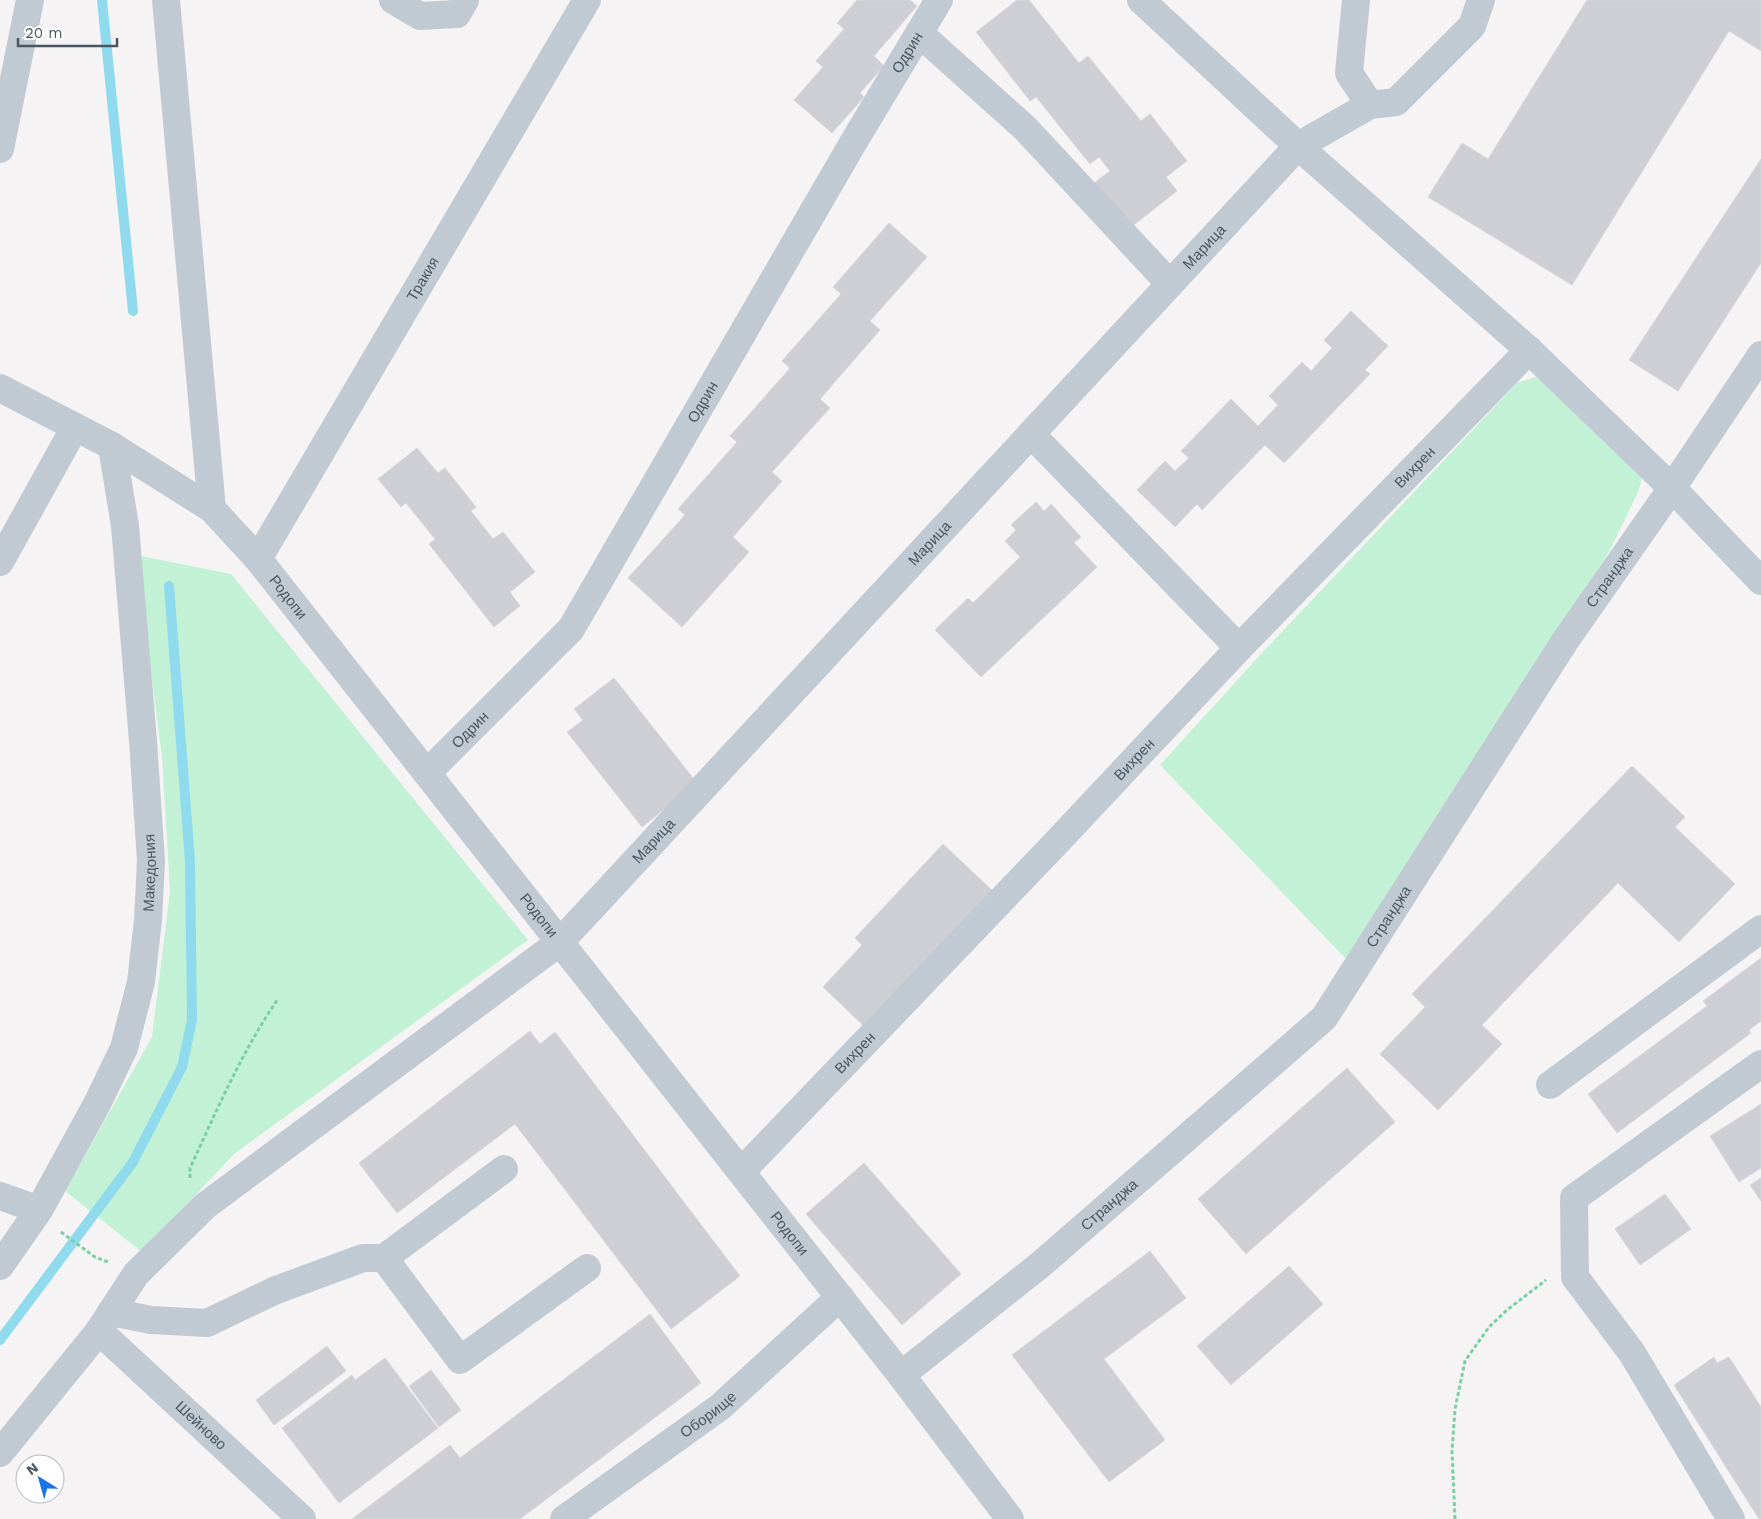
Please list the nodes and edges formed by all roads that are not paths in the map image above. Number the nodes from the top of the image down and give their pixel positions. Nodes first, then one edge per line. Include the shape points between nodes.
1 (30, 0) edge
2 (166, 0) edge
3 (393, 0) edge
4 (465, 0) edge
5 (587, 0) edge
6 (939, 0) edge
7 (1141, 0) edge
8 (1356, 0) edge
9 (1482, 0) edge
10 (919, 33) junction
11 (1370, 105) junction
12 (1298, 146) junction
13 (0, 149) edge
14 (1170, 284) junction
15 (1529, 350) junction
16 (1761, 356) edge
17 (0, 388) edge
18 (75, 427) junction
19 (1031, 434) junction
20 (112, 446) junction
21 (1672, 488) junction
22 (212, 509) junction
23 (258, 559) junction
24 (0, 562) edge
25 (1761, 581) edge
26 (1239, 648) junction
27 (427, 774) junction
28 (1761, 929) edge
29 (560, 942) junction
30 (1761, 1064) edge
31 (1550, 1086) dead end
32 (504, 1169) dead end
33 (741, 1172) junction
34 (0, 1196) edge
35 (48, 1220) junction
36 (384, 1258) junction
37 (0, 1266) edge
38 (587, 1268) dead end
39 (840, 1297) junction
40 (105, 1322) junction
41 (901, 1375) junction
42 (0, 1453) edge
43 (302, 1519) edge
44 (564, 1519) edge
45 (1010, 1519) edge
46 (1731, 1519) edge

1 - 13 street
2 - 22 street
3 - 4 street via 420,16 457,14
5 - 23 street, Тракия
6 - 10 street, Одрин
7 - 12 street
8 - 11 street via 1349,74
9 - 11 street via 1472,26 1396,102
10 - 14 street via 1024,128
10 - 27 street, Одрин via 571,629
11 - 12 street, Марица
12 - 14 street, Марица
12 - 15 street
14 - 19 street, Марица
15 - 21 street
15 - 26 street, Вихрен
16 - 21 street, Странджа
17 - 18 street, Родопи
18 - 20 street, Родопи
18 - 24 street
19 - 26 street
19 - 29 street, Марица
20 - 22 street, Родопи
20 - 35 street, Македония via 125,526 143,741 151,861 148,920 141,982 124,1048
21 - 25 street
21 - 41 street, Странджа via 1565,641 1324,1018 1040,1265
22 - 23 street, Родопи
23 - 27 street, Родопи
26 - 33 street, Вихрен
27 - 29 street, Родопи
28 - 31 street
29 - 33 street, Родопи
29 - 40 street, Марица via 205,1206 136,1274
30 - 46 street via 1574,1198 1575,1277 1632,1353
32 - 36 street
33 - 39 street, Родопи
34 - 35 street
35 - 37 street, Македония
36 - 38 street via 460,1360
36 - 40 street via 362,1258 276,1290 208,1323
39 - 41 street, Родопи
39 - 44 street, Оборище via 720,1407
40 - 42 street, Марица
40 - 43 street, Шейново
41 - 45 street, Родопи

